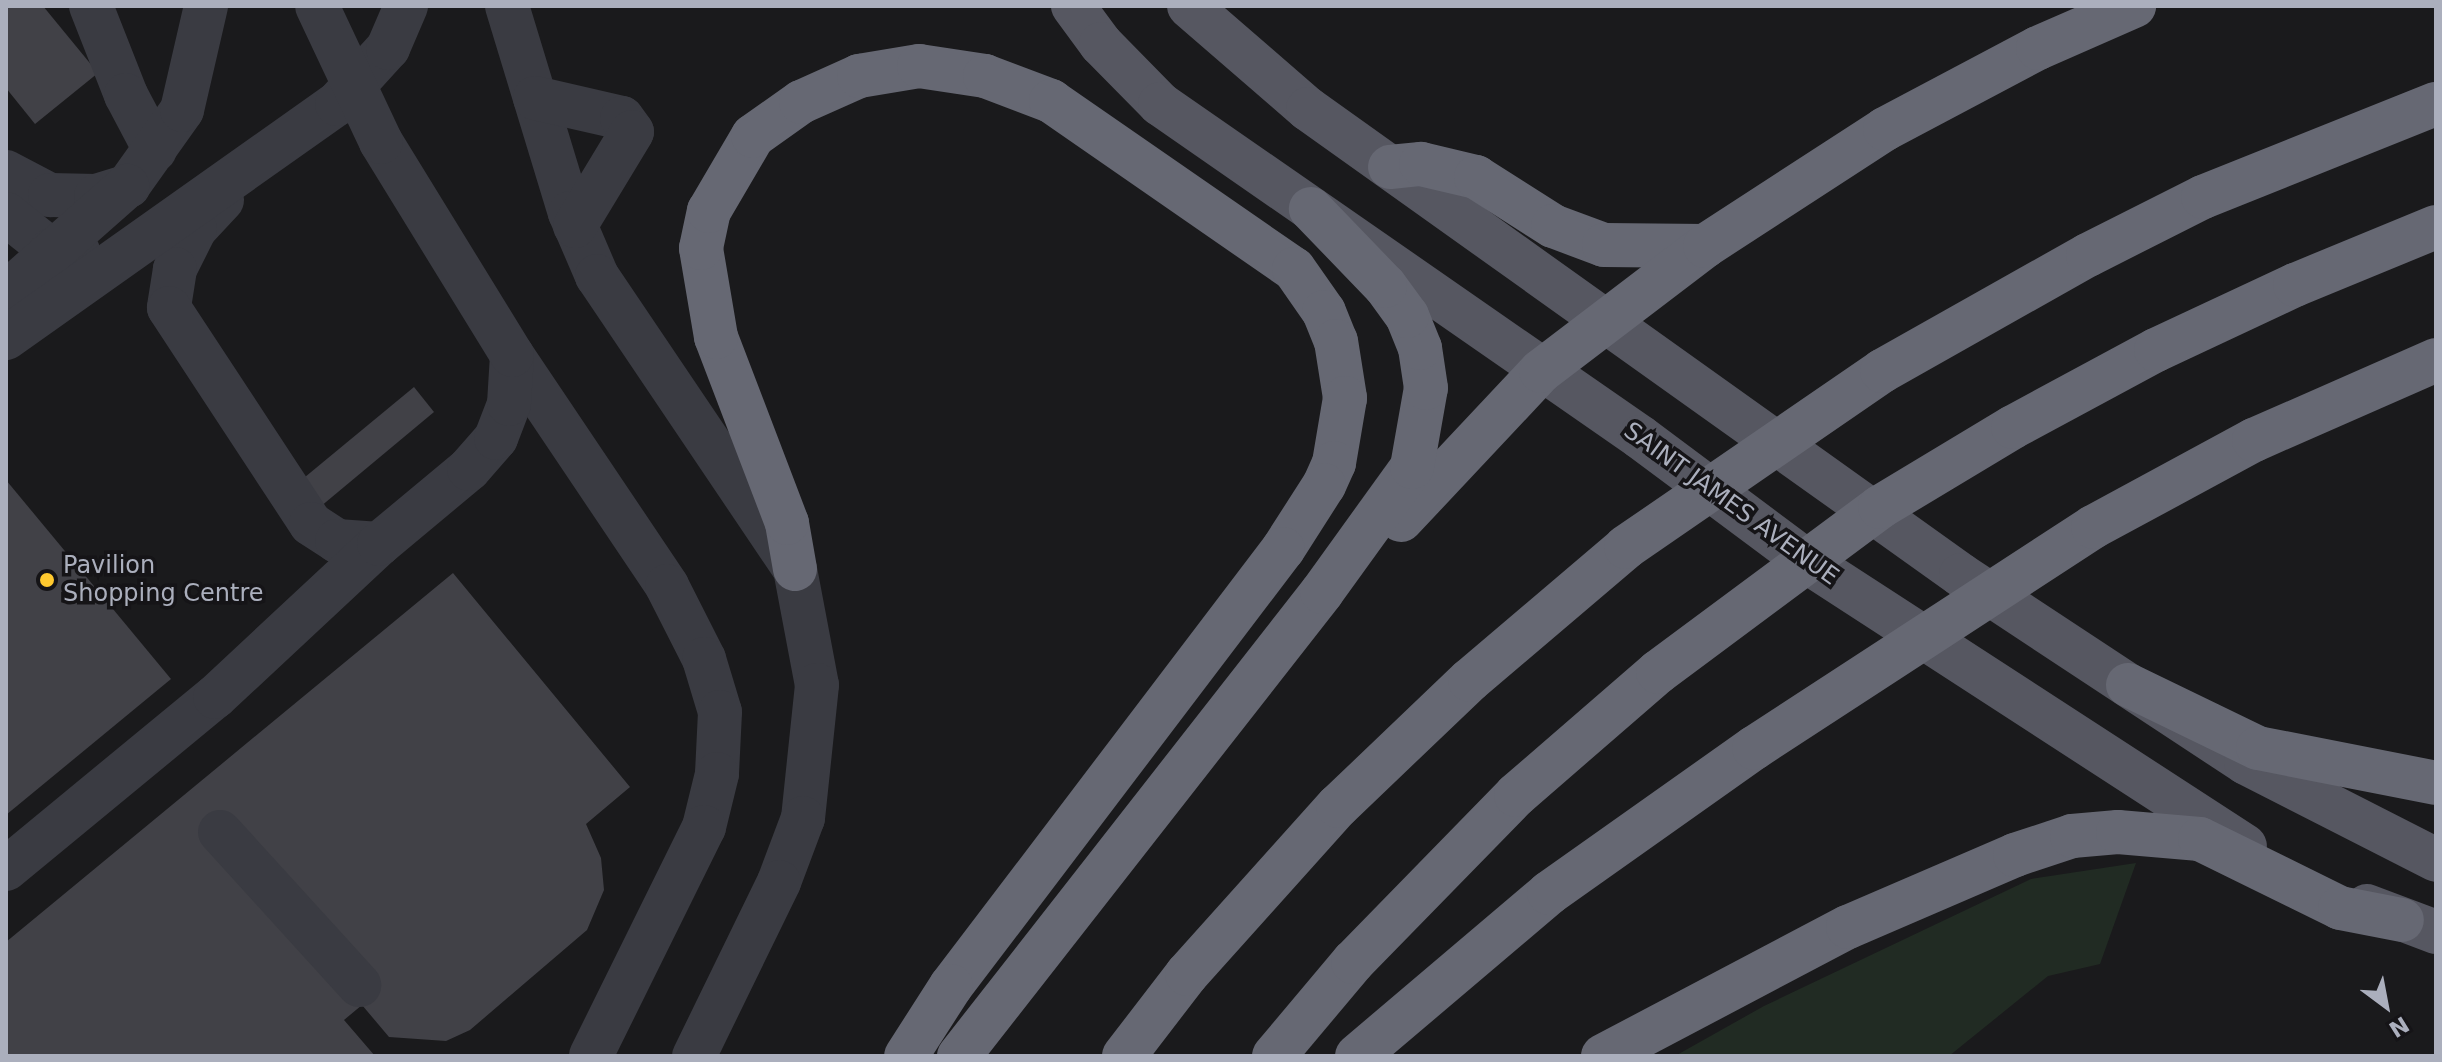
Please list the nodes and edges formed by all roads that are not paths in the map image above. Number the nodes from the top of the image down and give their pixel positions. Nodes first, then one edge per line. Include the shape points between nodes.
1 (91, 6) edge
2 (206, 6) edge
3 (317, 6) edge
4 (406, 6) edge
5 (507, 6) edge
6 (1073, 6) edge
7 (1189, 6) edge
8 (2134, 6) edge
9 (535, 98) junction
10 (2436, 104) edge
11 (155, 150) junction
12 (255, 162) junction
13 (1390, 167) junction
14 (6, 172) edge
15 (128, 186) junction
16 (1311, 209) junction
17 (6, 214) edge
18 (575, 226) junction
19 (2436, 227) edge
20 (132, 245) junction
21 (1705, 246) junction
22 (51, 250) junction
23 (11, 320) edge
24 (1605, 321) junction
25 (512, 355) junction
26 (2436, 360) edge
27 (1541, 371) junction
28 (379, 544) junction
29 (795, 569) junction
30 (1322, 592) junction
31 (2128, 685) junction
32 (2436, 783) edge
33 (220, 832) dead end
34 (2436, 860) edge
35 (6, 869) edge
36 (2419, 926) edge
37 (359, 985) dead end
38 (591, 1056) edge
39 (694, 1056) edge
40 (906, 1056) edge
41 (959, 1056) edge
42 (1124, 1056) edge
43 (1274, 1056) edge
44 (1357, 1056) edge
45 (1603, 1056) edge

1 - 11 lane via 126,95
2 - 11 lane via 182,110
3 - 25 lane via 381,142
4 - 12 lane via 388,48 337,104
5 - 9 lane
6 - 16 main road, SAINT JAMES AVENUE via 1101,44 1160,104
7 - 13 main road via 1308,109
8 - 21 highway via 2038,48 1885,129
9 - 18 lane
9 - 18 lane via 622,118 632,132
10 - 42 highway via 2203,197 2088,255 1882,371 1626,547 1470,680 1338,806 1187,974
11 - 15 lane
12 - 20 lane
12 - 28 lane via 195,229 175,269 169,308 311,524 337,541
13 - 21 highway via 1421,164 1476,177 1553,226 1604,245
13 - 24 main road
14 - 15 lane via 50,195 96,196
15 - 22 lane
16 - 27 main road, SAINT JAMES AVENUE
16 - 30 highway via 1407,316 1420,348 1426,388 1412,467
17 - 22 lane
18 - 29 lane via 620,314 721,453
19 - 43 highway via 2156,350 1880,507 1669,663 1516,795 1353,962
20 - 22 lane
20 - 23 lane
21 - 24 highway
22 - 23 lane
24 - 27 highway
24 - 31 main road
25 - 28 lane via 509,404 496,438 469,469
25 - 38 lane via 667,586 704,659 720,712 717,774 704,827
26 - 44 highway via 2254,440 2093,527 1754,748 1549,893
27 - 30 highway via 1399,522
27 - 36 main road, SAINT JAMES AVENUE via 1812,565 2208,826 2340,896
28 - 35 lane via 215,697
29 - 39 lane via 817,685 803,818 779,882
29 - 40 highway via 787,523 716,337 701,248 709,211 753,136 801,102 859,76 919,66 985,76 1051,101 1294,269 1324,312 1336,341 1345,398 1334,463 1324,485 1283,549 951,986
30 - 41 highway
31 - 32 highway via 2258,748
31 - 34 main road via 2246,763
33 - 37 lane
36 - 45 highway via 2340,908 2200,839 2118,832 2072,836 1848,927

